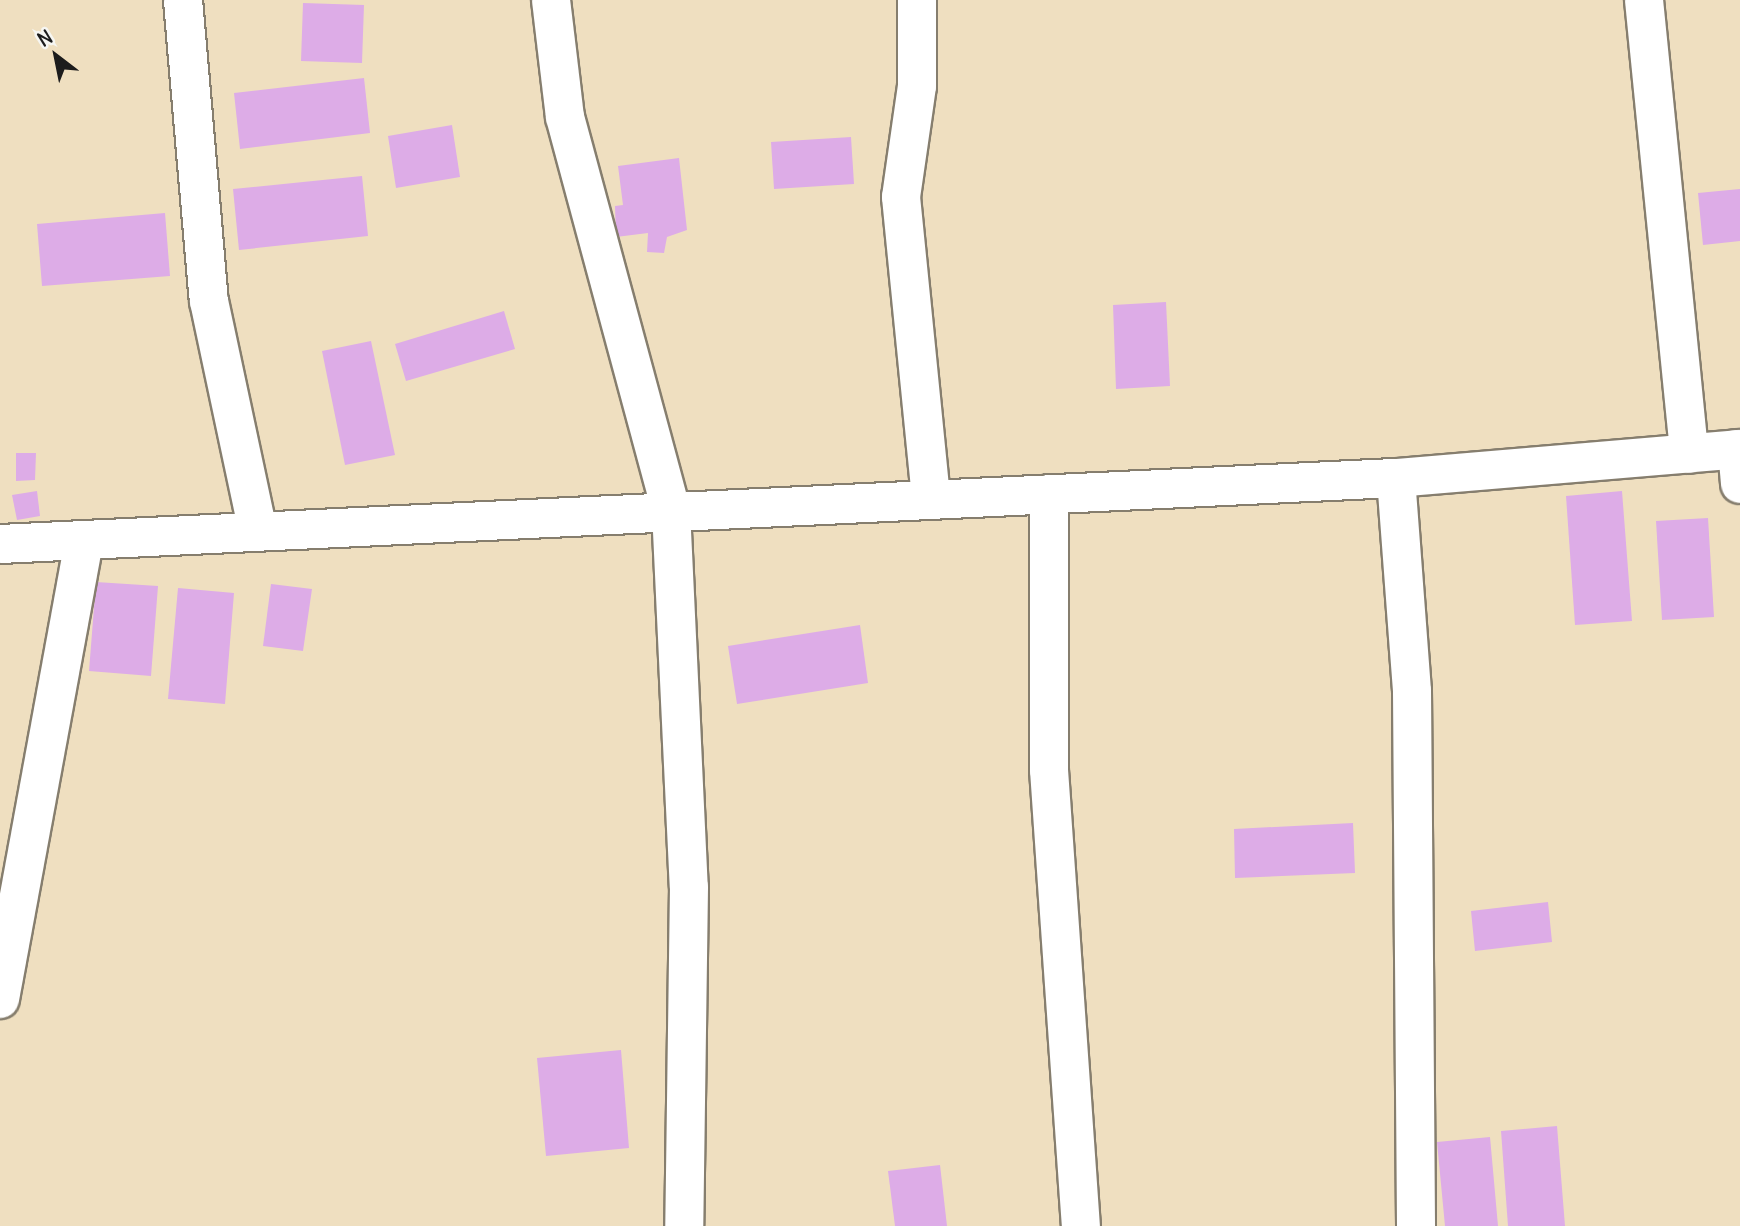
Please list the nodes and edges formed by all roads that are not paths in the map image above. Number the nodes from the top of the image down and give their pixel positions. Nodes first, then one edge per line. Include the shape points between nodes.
1 (183, 0) edge
2 (551, 0) edge
3 (917, 0) edge
4 (1644, 0) edge
5 (1689, 454) junction
6 (1739, 461) edge
7 (1396, 478) junction
8 (1049, 494) junction
9 (930, 499) junction
10 (671, 510) junction
11 (257, 527) junction
12 (84, 541) junction
13 (0, 544) edge
14 (0, 999) edge
15 (684, 1226) edge
16 (1081, 1226) edge
17 (1416, 1226) edge

1 - 11 street via 209,301
2 - 10 street via 565,117
3 - 9 street via 917,86 901,197
4 - 5 street
5 - 6 street
5 - 7 street
7 - 8 street
7 - 17 street via 1412,691
8 - 9 street
8 - 16 street via 1049,770
9 - 10 street
10 - 11 street
10 - 15 street via 689,887
11 - 12 street
12 - 13 street
12 - 14 street

